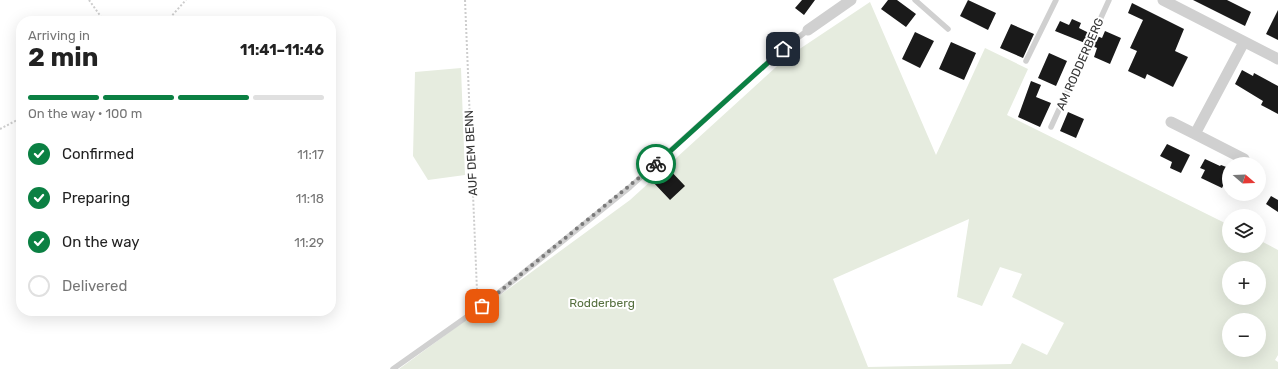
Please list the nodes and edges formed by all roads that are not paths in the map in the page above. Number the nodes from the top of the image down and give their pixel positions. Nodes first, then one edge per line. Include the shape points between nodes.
1 (851, 0) edge
2 (915, 0) edge
3 (1056, 0) edge
4 (1109, 0) edge
5 (1163, 0) edge
6 (948, 29) dead end
7 (808, 30) joint
8 (1244, 42) junction
9 (1278, 59) edge
10 (1026, 61) dead end
11 (1171, 122) dead end
12 (1051, 127) dead end
13 (1195, 134) junction
14 (1240, 157) edge
15 (393, 369) edge

1 - 7 street
2 - 6 lane
3 - 10 lane
4 - 12 lane, AM RODDERBERG
5 - 8 street
7 - 15 lane via 783,49 630,187 482,306
8 - 9 street
8 - 13 street
11 - 13 street
13 - 14 street

